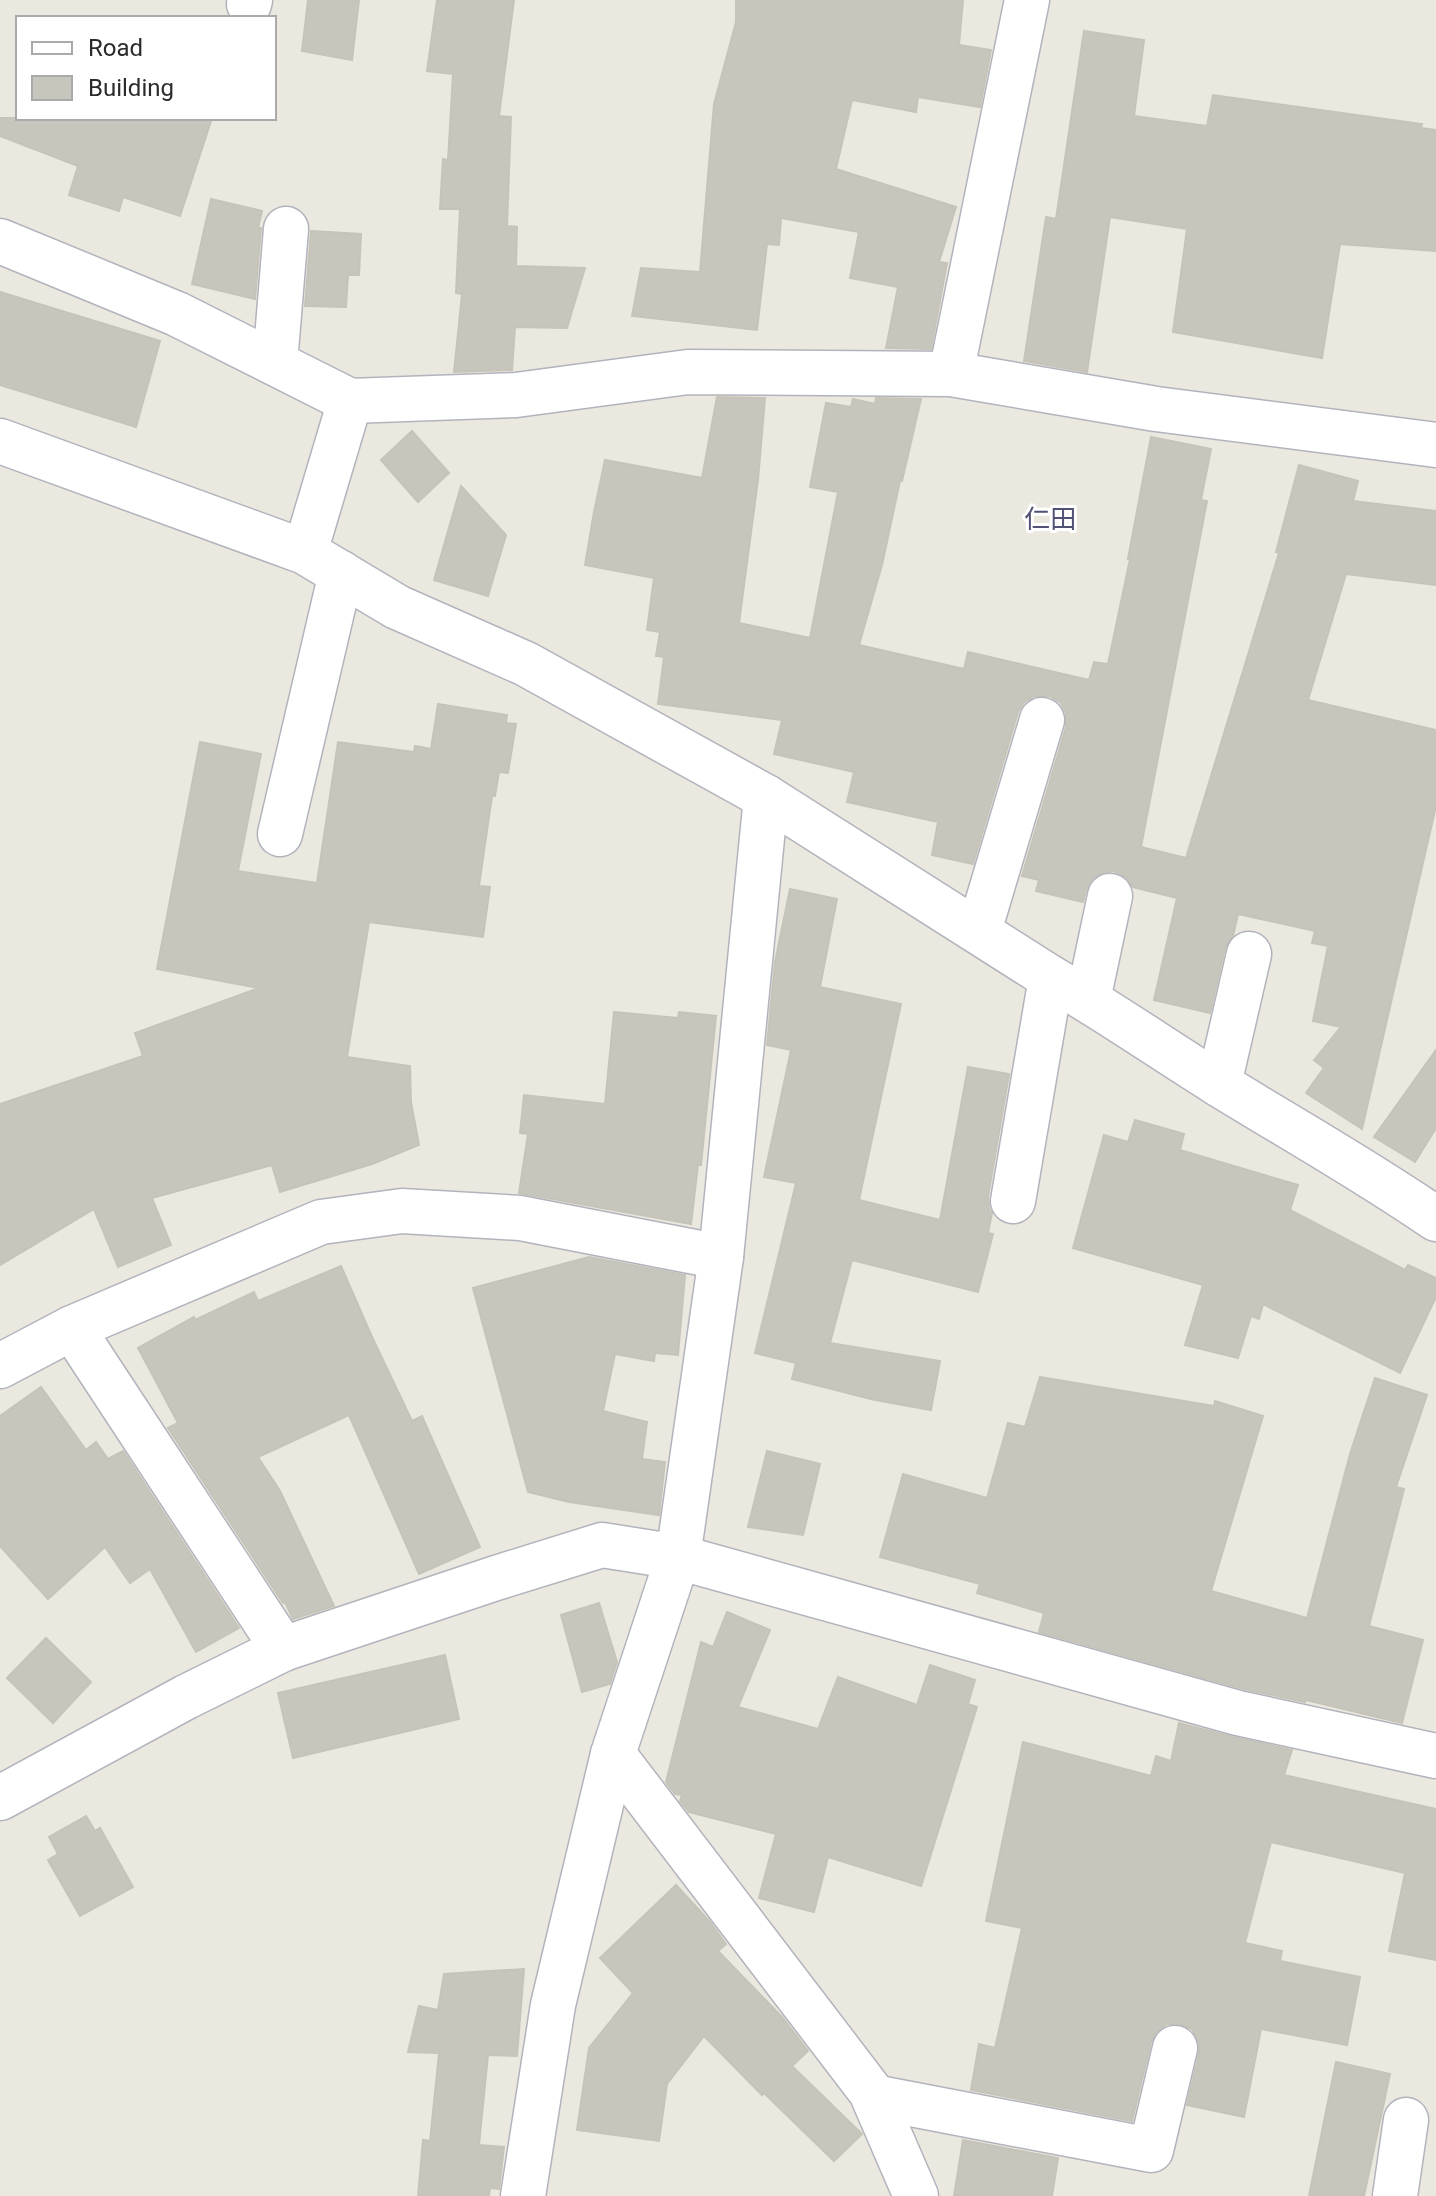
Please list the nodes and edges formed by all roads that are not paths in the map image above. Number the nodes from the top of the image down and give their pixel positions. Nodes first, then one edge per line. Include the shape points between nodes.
1 (1027, 0) edge
2 (286, 229) dead end
3 (0, 241) edge
4 (275, 363) junction
5 (951, 374) junction
6 (350, 401) junction
7 (0, 441) edge
8 (1436, 445) edge
9 (323, 563) junction
10 (1042, 720) dead end
11 (766, 797) junction
12 (280, 834) dead end
13 (1110, 896) dead end
14 (979, 931) junction
15 (1249, 954) dead end
16 (1051, 978) junction
17 (1088, 1000) junction
18 (1219, 1084) junction
19 (1013, 1201) dead end
20 (1436, 1219) edge
21 (721, 1257) junction
22 (72, 1328) junction
23 (0, 1366) edge
24 (678, 1557) junction
25 (283, 1649) junction
26 (1434, 1745) edge
27 (613, 1754) junction
28 (0, 1798) edge
29 (1175, 2048) dead end
30 (874, 2097) junction
31 (1406, 2120) dead end
32 (523, 2196) edge
33 (916, 2196) edge
34 (1395, 2196) edge

1 - 5 street
2 - 4 street
3 - 4 street via 177,314
4 - 6 street
5 - 6 street via 688,372 516,395
5 - 8 street via 1156,409
6 - 9 street
7 - 9 street
9 - 11 street via 397,607 526,664
9 - 12 street
10 - 14 street
11 - 14 street
11 - 21 street
13 - 17 street
14 - 16 street
15 - 18 street
16 - 17 street
16 - 19 street
17 - 18 street
18 - 20 street
21 - 22 street via 520,1218 402,1211 321,1222
21 - 24 street
22 - 23 street
22 - 25 street
24 - 25 street via 602,1545
24 - 26 street via 1238,1713
24 - 27 street
25 - 28 street
27 - 30 street
27 - 32 street via 553,2005
29 - 30 street via 1151,2150
30 - 33 street
31 - 34 street

